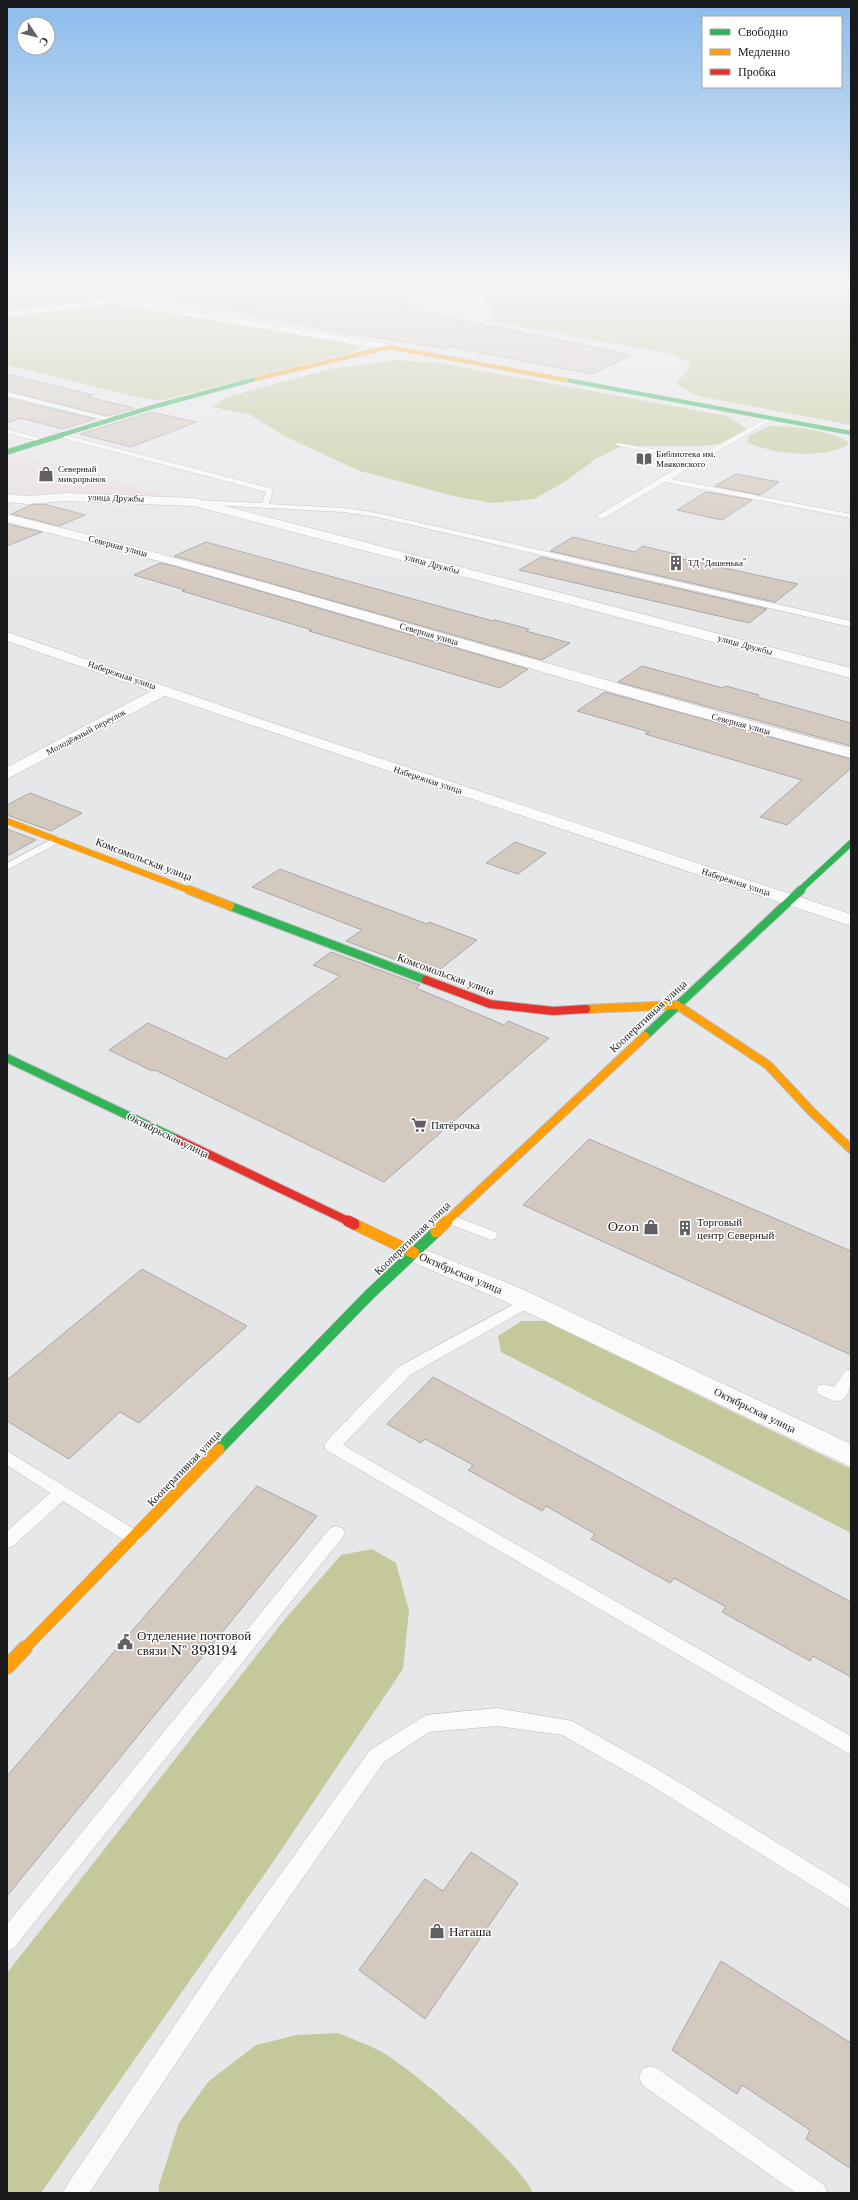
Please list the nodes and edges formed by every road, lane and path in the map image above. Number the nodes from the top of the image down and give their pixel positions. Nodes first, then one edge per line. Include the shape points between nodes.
1 (237, 385) edge
2 (592, 385) edge
3 (7, 394) edge
4 (771, 418) junction
5 (108, 419) junction
6 (7, 432) edge
7 (851, 433) edge
8 (57, 435) junction
9 (40, 440) junction
10 (618, 444) dead end
11 (7, 452) edge
12 (698, 459) junction
13 (662, 480) junction
14 (7, 498) edge
15 (194, 502) junction
16 (265, 506) junction
17 (599, 516) dead end
18 (851, 516) edge
19 (7, 518) edge
20 (851, 624) edge
21 (7, 636) edge
22 (851, 673) edge
23 (164, 690) junction
24 (851, 753) edge
25 (7, 774) edge
26 (7, 820) edge
27 (58, 839) junction
28 (851, 843) edge
29 (7, 867) edge
30 (790, 900) junction
31 (851, 920) edge
32 (677, 1005) junction
33 (7, 1058) edge
34 (851, 1149) edge
35 (449, 1219) junction
36 (491, 1235) dead end
37 (414, 1253) junction
38 (526, 1302) junction
39 (851, 1375) edge
40 (824, 1390) dead end
41 (851, 1456) edge
42 (7, 1457) edge
43 (62, 1492) junction
44 (336, 1534) dead end
45 (133, 1537) junction
46 (7, 1541) edge
47 (7, 1667) edge
48 (851, 1746) edge
49 (851, 1900) edge
50 (7, 1941) edge
51 (650, 2077) dead end
52 (75, 2193) edge
53 (816, 2193) edge

1 - 5 street
2 - 4 street
3 - 5 lane
4 - 7 street
4 - 12 lane
5 - 8 street
6 - 9 lane
8 - 9 street
8 - 16 lane via 270,491
9 - 11 street
10 - 12 lane
12 - 13 lane
13 - 17 lane
13 - 18 lane
14 - 15 street, улица Дружбы via 27,500 65,497
15 - 16 lane
15 - 22 street, улица Дружбы
16 - 20 lane via 377,514
19 - 24 street, Северная улица via 186,564 668,704
21 - 23 street, Набережная улица
23 - 25 street, Молодёжный переулок
23 - 30 street, Набережная улица
26 - 27 street, Комсомольская улица
27 - 29 lane
27 - 32 street, Комсомольская улица via 490,1004 553,1011
28 - 30 street, Кооперативная улица
30 - 31 street, Набережная улица
30 - 32 street, Кооперативная улица
32 - 34 street via 768,1065
32 - 35 street, Кооперативная улица
33 - 37 street, Октябрьская улица
35 - 36 lane
35 - 37 street, Кооперативная улица
37 - 38 street, Октябрьская улица
37 - 45 street, Кооперативная улица via 369,1295
38 - 41 street, Октябрьская улица
38 - 48 lane via 404,1371 332,1446
39 - 40 lane via 837,1396
42 - 43 lane
43 - 45 lane
43 - 46 lane
44 - 50 lane
45 - 47 street, Кооперативная улица
49 - 52 lane via 657,1779 565,1727 497,1717 426,1724 377,1756 226,1969
51 - 53 lane

